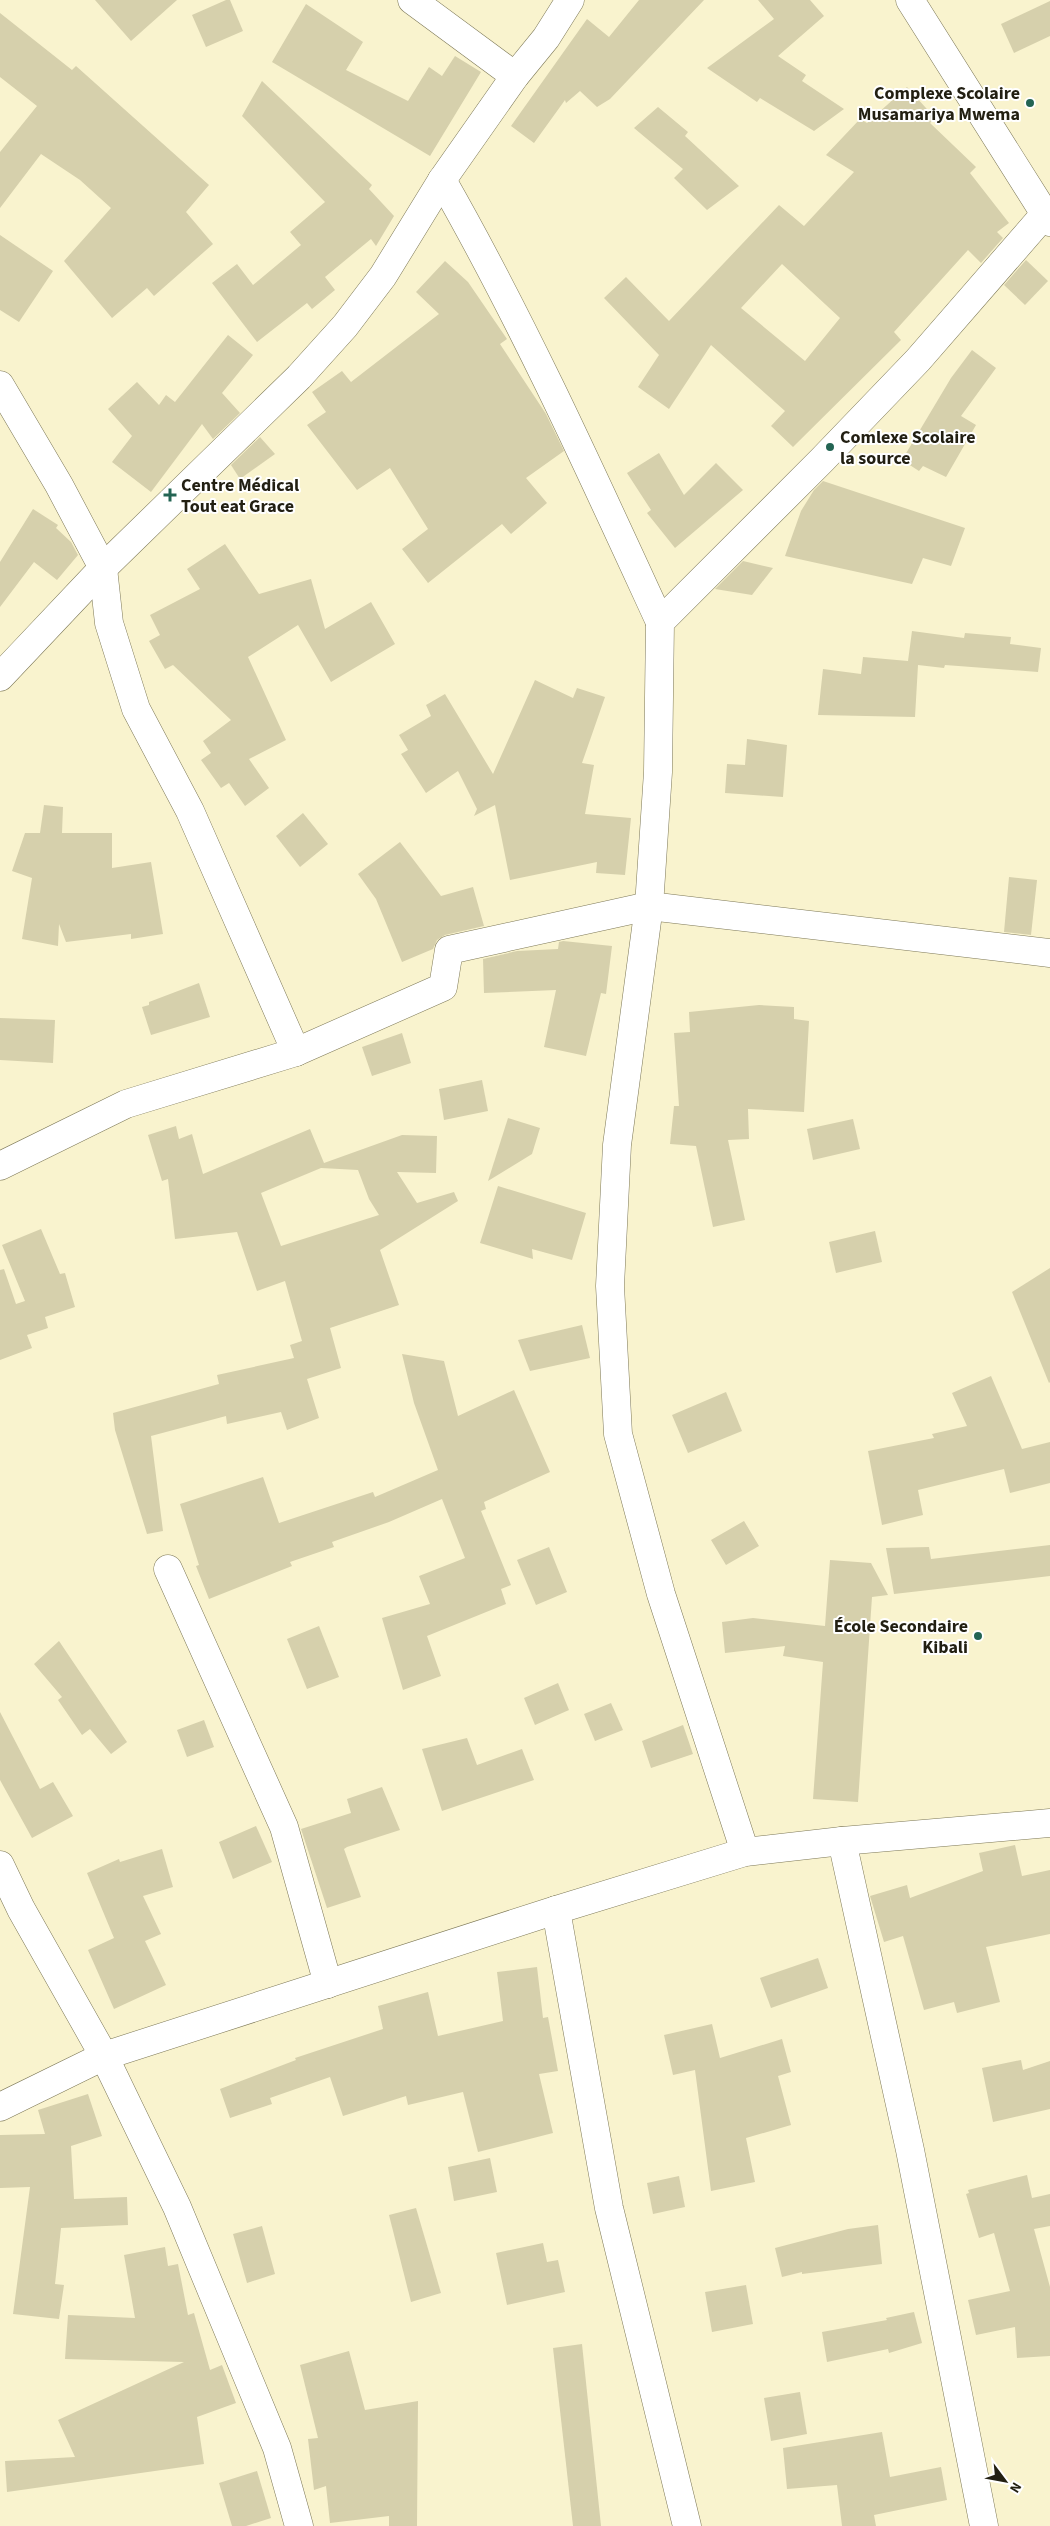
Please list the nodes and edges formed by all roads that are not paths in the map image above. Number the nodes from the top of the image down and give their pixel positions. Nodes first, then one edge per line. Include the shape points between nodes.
1 (412, 0) edge
2 (570, 0) edge
3 (910, 0) edge
4 (515, 76) junction
5 (442, 180) junction
6 (1048, 218) edge
7 (0, 385) edge
8 (103, 568) junction
9 (660, 622) junction
10 (0, 677) edge
11 (649, 906) junction
12 (1050, 953) edge
13 (296, 1052) junction
14 (0, 1166) edge
15 (168, 1569) dead end
16 (1050, 1823) edge
17 (842, 1841) junction
18 (745, 1852) junction
19 (0, 1865) edge
20 (556, 1910) junction
21 (328, 1984) junction
22 (104, 2056) junction
23 (0, 2107) edge
24 (299, 2526) edge
25 (687, 2526) edge
26 (984, 2526) edge

1 - 4 street
2 - 4 street via 546,38
3 - 6 street
4 - 5 street
5 - 8 street via 383,276 345,326 299,377
5 - 9 street via 483,251
6 - 9 street via 822,460
7 - 8 street
8 - 10 street
8 - 13 street via 109,623 136,708 190,811
9 - 11 street via 658,772
11 - 12 street
11 - 13 street via 450,950 443,987
11 - 18 street via 617,1144 610,1286 618,1434 661,1594
13 - 14 street via 126,1104
15 - 21 street via 284,1827
16 - 17 street
17 - 18 street
17 - 26 street via 910,2150
18 - 20 street
19 - 22 street via 21,1909
20 - 21 street
20 - 25 street via 609,2208
21 - 22 street
22 - 23 street
22 - 24 street via 181,2216 277,2448

